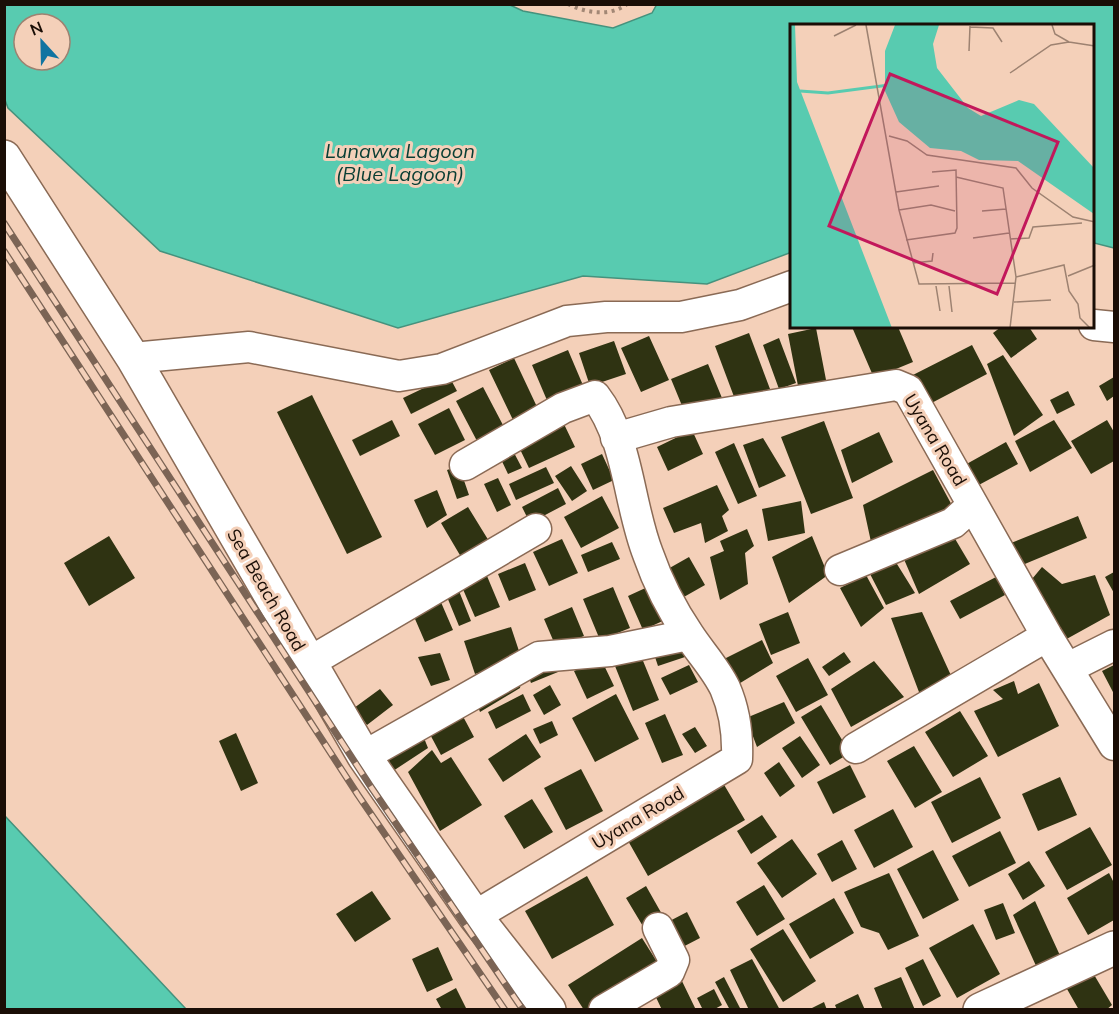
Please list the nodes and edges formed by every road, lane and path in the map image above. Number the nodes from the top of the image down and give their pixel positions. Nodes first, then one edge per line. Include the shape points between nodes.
1 (568, 4) edge
2 (627, 4) edge
3 (7, 161) edge
4 (790, 287) edge
5 (1095, 325) edge
6 (1114, 327) edge
7 (133, 358) junction
8 (619, 448) junction
9 (465, 465) dead end
10 (973, 505) junction
11 (536, 529) dead end
12 (840, 570) dead end
13 (688, 634) junction
14 (1047, 636) junction
15 (1114, 645) edge
16 (308, 663) junction
17 (1068, 668) junction
18 (1114, 745) edge
19 (856, 748) dead end
20 (364, 756) junction
21 (475, 916) junction
22 (658, 928) dead end
23 (1114, 948) edge
24 (549, 1010) edge
25 (604, 1010) edge
26 (980, 1010) edge

1 - 2 path via 602,13
3 - 7 street, Sea Beach Road
4 - 7 street via 740,305 681,317 606,316 567,321 442,369 399,375 249,347
5 - 6 street
7 - 16 street, Sea Beach Road
8 - 9 street via 608,412 595,396 563,408
8 - 10 street, Uyana Road via 671,422 896,385 908,390
8 - 13 street, Uyana Road via 646,552 664,594
10 - 12 street via 953,523
10 - 14 street, Uyana Road
11 - 16 street
13 - 20 street via 610,651 538,657
13 - 21 street, Uyana Road via 724,687 738,729 737,759
14 - 17 street, Uyana Road
14 - 19 street
15 - 17 street
16 - 20 street, Sea Beach Road
17 - 18 street, Uyana Road
20 - 21 street, Sea Beach Road
21 - 24 street, Sea Beach Road
22 - 25 street via 674,960 669,972
23 - 26 street

